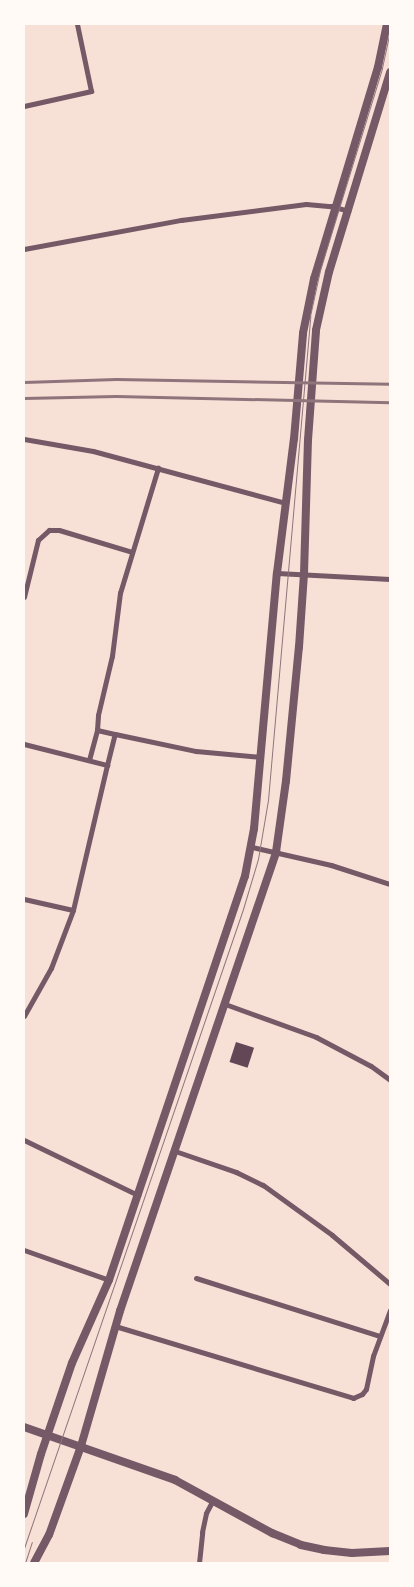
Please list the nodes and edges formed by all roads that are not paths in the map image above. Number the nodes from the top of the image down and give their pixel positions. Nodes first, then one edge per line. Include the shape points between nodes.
1 (77, 24) edge
2 (387, 24) edge
3 (390, 72) edge
4 (24, 106) edge
5 (336, 207) junction
6 (348, 211) junction
7 (24, 249) edge
8 (24, 439) edge
9 (158, 468) junction
10 (286, 503) junction
11 (132, 552) junction
12 (277, 573) junction
13 (304, 574) junction
14 (390, 579) edge
15 (24, 596) edge
16 (97, 730) junction
17 (115, 734) junction
18 (24, 744) edge
19 (261, 757) junction
20 (89, 760) junction
21 (107, 765) junction
22 (252, 847) junction
23 (276, 852) junction
24 (390, 884) edge
25 (24, 899) edge
26 (73, 910) junction
27 (225, 1004) junction
28 (24, 1016) edge
29 (390, 1080) edge
30 (24, 1140) edge
31 (175, 1151) junction
32 (138, 1195) junction
33 (24, 1250) edge
34 (196, 1278) dead end
35 (108, 1280) junction
36 (390, 1284) edge
37 (390, 1310) edge
38 (115, 1326) junction
39 (380, 1336) junction
40 (24, 1427) edge
41 (48, 1434) junction
42 (81, 1446) junction
43 (213, 1500) junction
44 (24, 1514) edge
45 (390, 1551) edge
46 (34, 1563) edge
47 (199, 1563) edge

1 - 4 street via 91,91
2 - 5 street via 378,67
3 - 6 street
5 - 6 street
5 - 7 street via 306,204 196,218
5 - 10 street via 314,279 303,332
6 - 13 street via 326,283 316,335 308,440
8 - 9 street via 77,447
9 - 10 street
9 - 11 street
10 - 12 street
11 - 15 street via 50,530 38,540
11 - 16 street via 120,593 112,656
12 - 13 street
12 - 19 street
13 - 14 street
13 - 23 street via 287,778
16 - 17 street
16 - 20 street
17 - 19 street via 196,750
17 - 21 street
18 - 20 street
19 - 22 street
20 - 21 street
21 - 26 street
22 - 23 street
22 - 32 street via 232,918
23 - 24 street
23 - 27 street
25 - 26 street
26 - 28 street via 51,968
27 - 29 street via 316,1037 371,1066
27 - 31 street
30 - 32 street
31 - 36 street via 263,1185 325,1230
31 - 38 street
32 - 35 street
33 - 35 street
34 - 39 street
35 - 41 street via 79,1344
37 - 39 street
38 - 39 street via 352,1398 362,1394 366,1388
38 - 42 street
40 - 41 street
41 - 42 street
41 - 44 street
42 - 43 street via 175,1480
42 - 46 street via 49,1536
43 - 45 street via 272,1533 301,1545 352,1553
43 - 47 street via 205,1519

